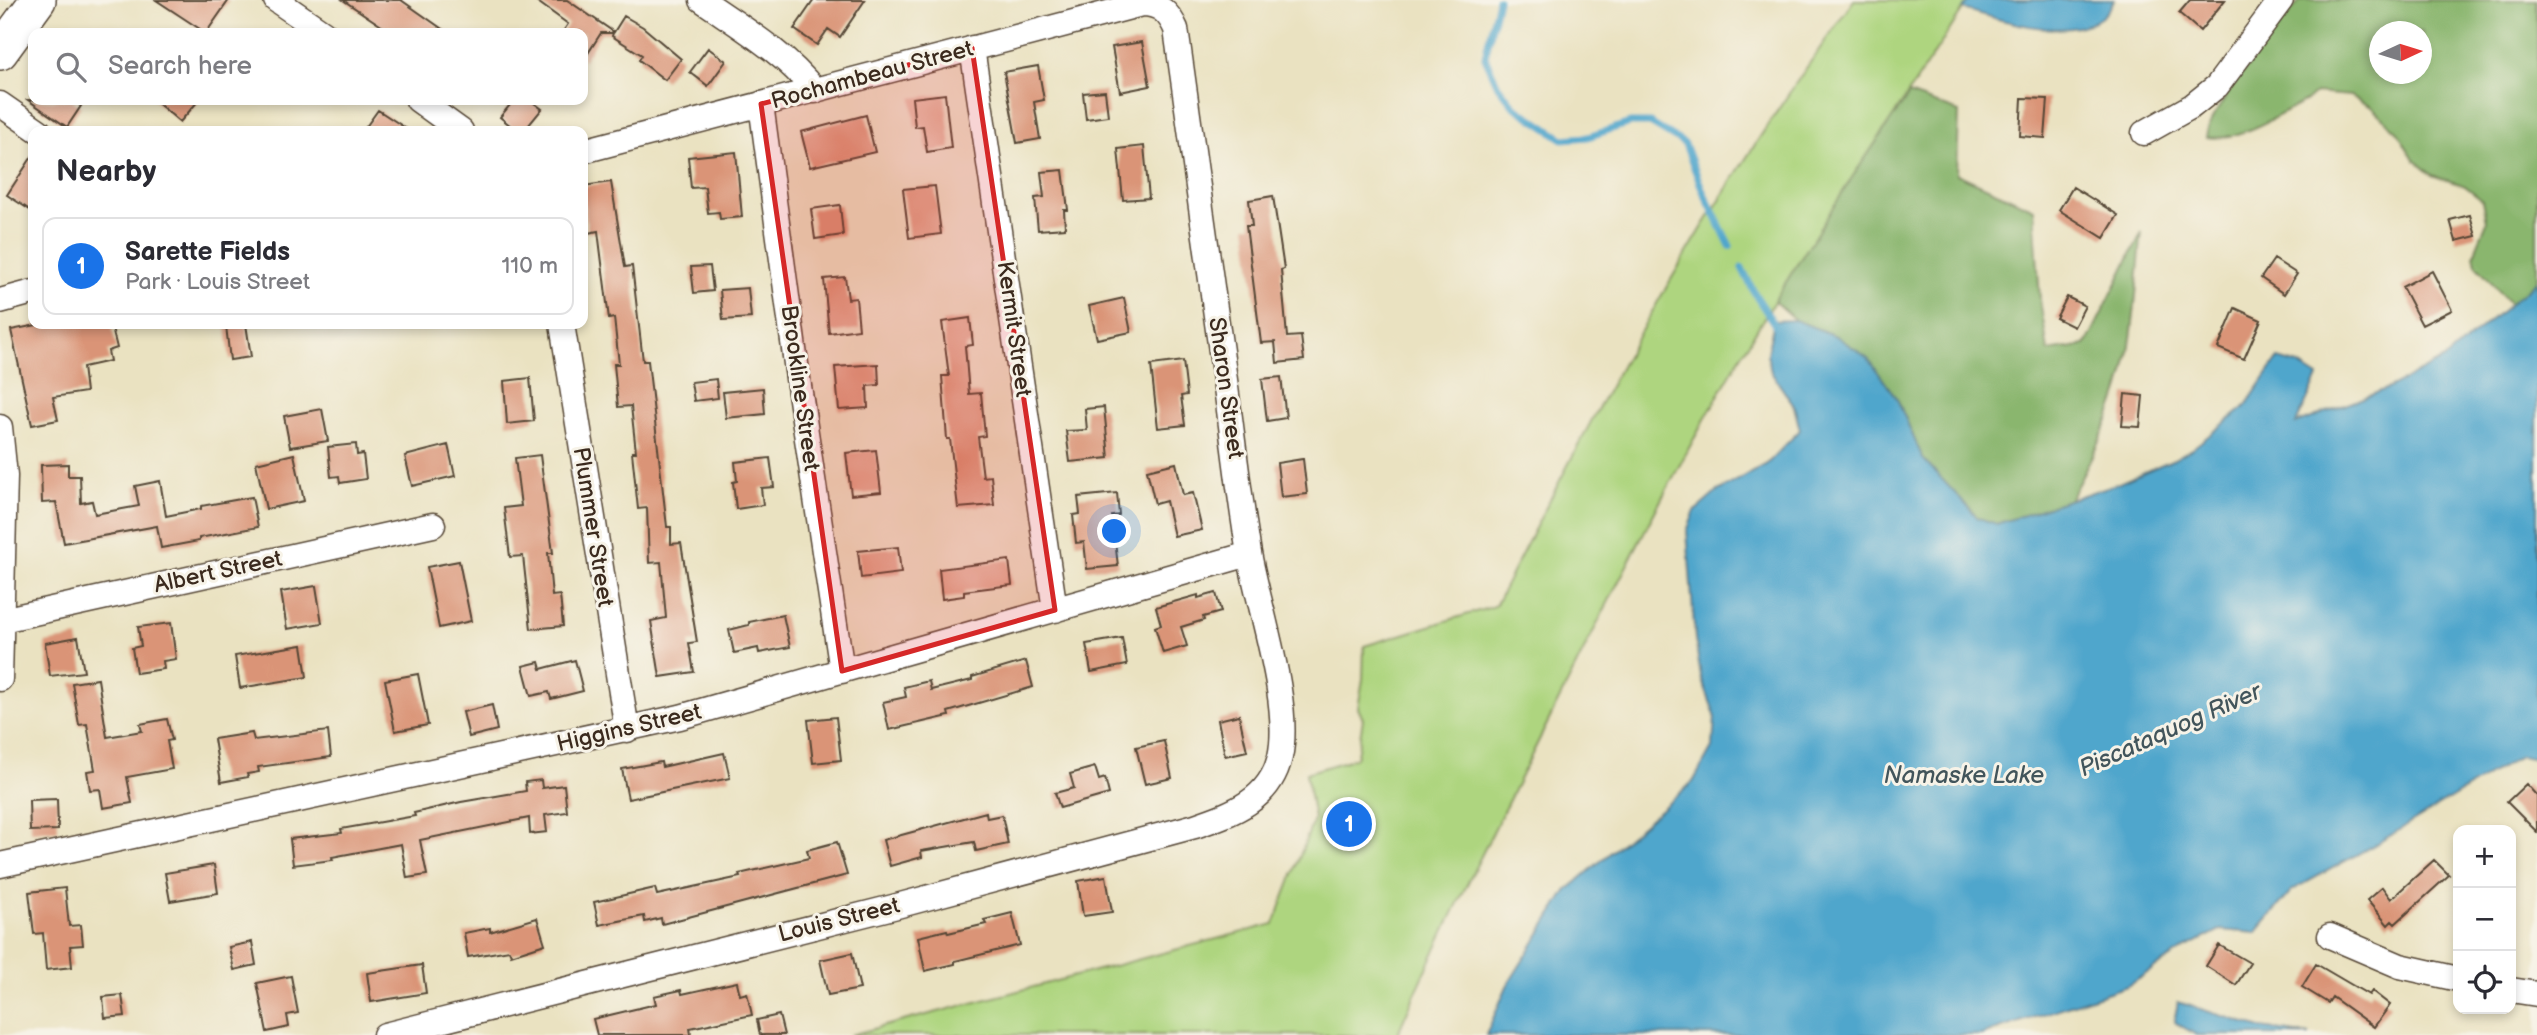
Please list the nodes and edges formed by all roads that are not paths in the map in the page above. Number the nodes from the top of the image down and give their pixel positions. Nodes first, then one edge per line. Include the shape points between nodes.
1 (38, 0) edge
2 (276, 0) edge
3 (702, 0) edge
4 (2281, 0) edge
5 (1161, 8) joint
6 (317, 28) edge
7 (972, 48) junction
8 (0, 52) edge
9 (815, 90) junction
10 (0, 104) edge
11 (761, 104) junction
12 (425, 105) edge
13 (32, 126) edge
14 (454, 126) edge
15 (2144, 133) dead end
16 (588, 150) edge
17 (28, 293) edge
18 (0, 301) edge
19 (563, 329) edge
20 (0, 427) edge
21 (433, 525) dead end
22 (1249, 554) junction
23 (1055, 610) junction
24 (2, 620) junction
25 (842, 671) junction
26 (0, 679) edge
27 (627, 730) junction
28 (1276, 771) joint
29 (0, 865) edge
30 (2330, 936) dead end
31 (2453, 978) edge
32 (2516, 991) edge
33 (2537, 994) edge
34 (385, 1035) edge

1 - 8 main road
2 - 6 street
3 - 9 street via 773,50
4 - 15 street via 2217,86
5 - 7 street, Rochambeau Street via 1142,4
5 - 22 street, Sharon Street via 1176,29
7 - 9 street, Rochambeau Street
7 - 23 street, Kermit Street
9 - 11 street, Rochambeau Street
10 - 13 street
11 - 16 street, Rochambeau Street
11 - 25 street, Brookline Street
12 - 14 street
17 - 18 street
19 - 27 street, Plummer Street
20 - 24 street via 5,476
21 - 24 street, Albert Street
22 - 23 street, Higgins Street
22 - 28 street, Sharon Street via 1280,704 1281,754
23 - 25 street, Higgins Street
24 - 26 street
25 - 27 street, Higgins Street
27 - 29 street, Higgins Street
28 - 34 street, Louis Street via 1252,801 1195,826
30 - 31 street via 2400,965
32 - 33 street

